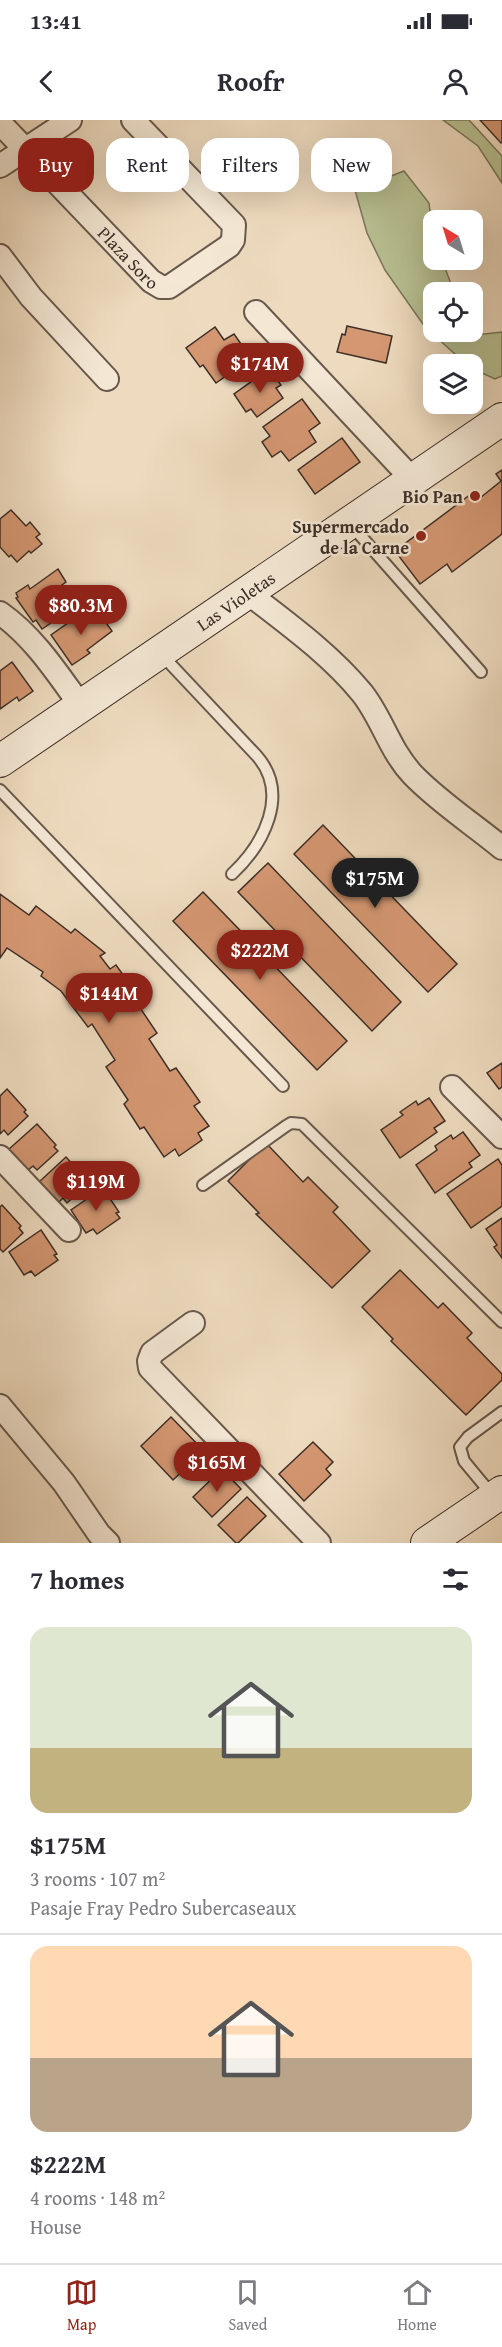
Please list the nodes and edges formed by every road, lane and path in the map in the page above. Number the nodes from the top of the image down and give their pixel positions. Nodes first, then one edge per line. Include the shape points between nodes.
1 (70, 120) edge
2 (133, 120) edge
3 (0, 123) edge
4 (42, 138) edge
5 (18, 142) edge
6 (18, 154) edge
7 (0, 166) edge
8 (66, 192) edge
9 (0, 256) edge
10 (256, 312) dead end
11 (107, 380) dead end
12 (502, 419) edge
13 (413, 480) junction
14 (349, 524) junction
15 (248, 593) junction
16 (0, 613) edge
17 (160, 652) junction
18 (481, 672) dead end
19 (81, 706) junction
20 (0, 761) edge
21 (0, 790) edge
22 (502, 848) edge
23 (232, 874) dead end
24 (283, 1086) dead end
25 (452, 1087) dead end
26 (502, 1137) edge
27 (0, 1157) edge
28 (203, 1185) dead end
29 (69, 1230) dead end
30 (502, 1322) edge
31 (193, 1323) dead end
32 (0, 1406) edge
33 (502, 1412) edge
34 (498, 1495) edge
35 (108, 1543) edge
36 (319, 1543) edge
37 (428, 1543) edge

1 - 4 street
2 - 8 street, Plaza Soro via 234,225 229,246 169,287 161,287
3 - 5 street, Plaza Soro
6 - 7 street
9 - 11 street via 31,297
10 - 13 street
12 - 13 street, Las Violetas
13 - 14 street, Las Violetas
14 - 15 street, Las Violetas
14 - 18 lane
15 - 17 street, Las Violetas
15 - 22 street via 347,676 375,711 412,774
16 - 19 street via 39,650
17 - 19 street, Las Violetas
17 - 23 lane via 257,756 269,774 273,800 266,828 246,861
19 - 20 street, Las Violetas
21 - 24 lane
25 - 26 street
27 - 29 street
28 - 30 lane via 286,1126 302,1124
31 - 36 street via 152,1353 150,1368
32 - 35 street
33 - 34 lane via 460,1447 464,1461
34 - 37 street

